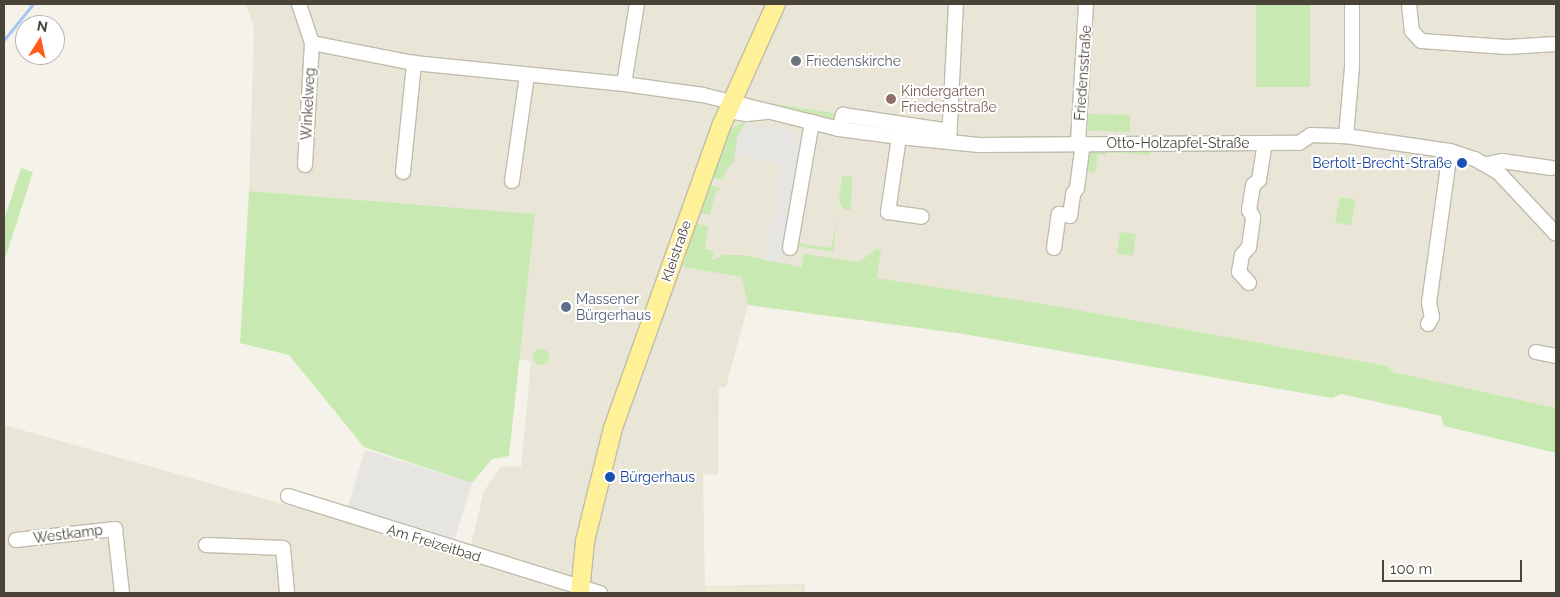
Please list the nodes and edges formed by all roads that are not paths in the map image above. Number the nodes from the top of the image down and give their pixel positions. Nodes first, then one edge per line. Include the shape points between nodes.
1 (298, 4) edge
2 (637, 4) edge
3 (776, 4) edge
4 (956, 4) edge
5 (1086, 4) edge
6 (1352, 4) edge
7 (1409, 4) edge
8 (312, 43) junction
9 (1556, 44) edge
10 (414, 64) junction
11 (527, 76) junction
12 (624, 84) junction
13 (730, 105) junction
14 (812, 122) junction
15 (839, 129) junction
16 (949, 136) junction
17 (1346, 136) junction
18 (900, 137) junction
19 (1080, 143) junction
20 (1265, 143) junction
21 (1450, 151) junction
22 (1486, 164) junction
23 (305, 165) dead end
24 (1552, 168) dead end
25 (404, 172) dead end
26 (512, 181) dead end
27 (922, 217) dead end
28 (1556, 234) edge
29 (790, 248) dead end
30 (1054, 248) dead end
31 (1249, 282) dead end
32 (1428, 324) dead end
33 (1536, 352) dead end
34 (1556, 356) edge
35 (288, 496) dead end
36 (16, 540) dead end
37 (206, 545) dead end
38 (580, 590) edge
39 (122, 593) edge
40 (287, 593) edge
41 (600, 593) edge

1 - 8 street, Winkelweg
2 - 12 street
3 - 13 main road, Kleistraße
4 - 16 street
5 - 19 street, Friedensstraße
6 - 17 street via 1352,67
7 - 9 street via 1412,31 1421,41 1507,47
8 - 10 street
8 - 23 street, Winkelweg
10 - 11 street
10 - 25 street
11 - 12 street
11 - 26 street
12 - 13 street
13 - 14 street, Otto-Holzapfel-Straße
13 - 38 main road, Kleistraße via 613,428 585,541
14 - 15 street, Otto-Holzapfel-Straße
14 - 29 street
15 - 16 street via 843,115
15 - 18 street, Otto-Holzapfel-Straße
16 - 18 street, Otto-Holzapfel-Straße
16 - 19 street, Otto-Holzapfel-Straße via 979,145
17 - 20 street, Otto-Holzapfel-Straße via 1310,136 1299,143
17 - 21 street, Otto-Holzapfel-Straße
18 - 27 street via 888,212
19 - 20 street, Otto-Holzapfel-Straße
19 - 30 street, Friedensstraße via 1077,188 1070,216 1059,214
20 - 31 street via 1259,180 1253,185 1249,210 1253,217 1249,247 1242,255 1239,272
21 - 22 street, Otto-Holzapfel-Straße
21 - 32 street via 1429,303 1432,317
22 - 24 street via 1502,161
22 - 28 street, Otto-Holzapfel-Straße via 1517,190
33 - 34 street
35 - 38 street, Am Freizeitbad
36 - 39 street, Westkamp via 115,528
37 - 40 street via 283,548
38 - 41 street, Am Freizeitbad

